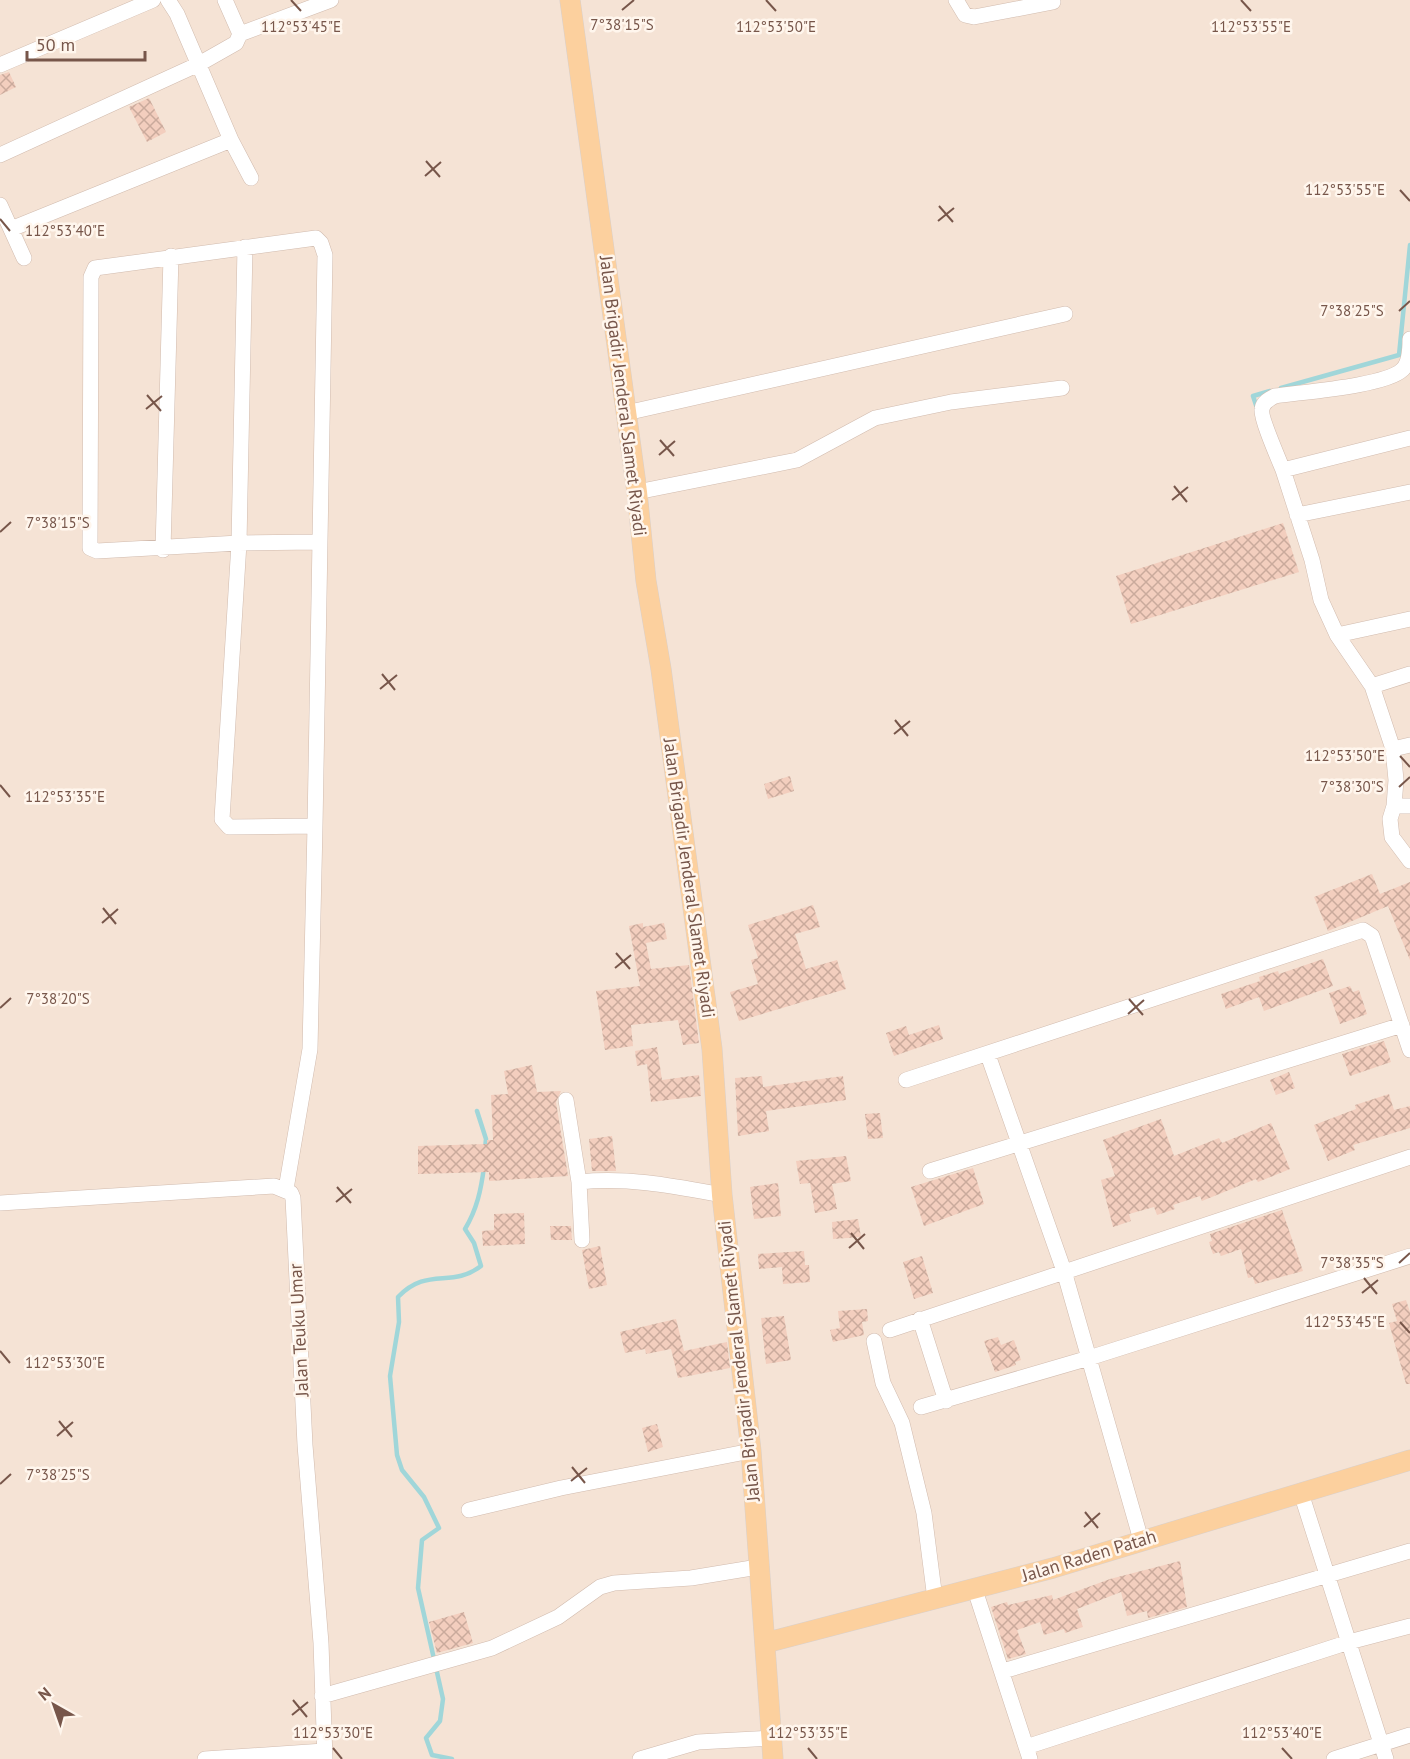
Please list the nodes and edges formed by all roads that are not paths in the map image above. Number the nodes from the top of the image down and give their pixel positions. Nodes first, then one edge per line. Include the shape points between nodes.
1 (153, 0) edge
2 (168, 0) edge
3 (225, 0) edge
4 (331, 0) edge
5 (570, 0) edge
6 (956, 0) edge
7 (1053, 2) dead end
8 (178, 7) edge
9 (240, 34) junction
10 (199, 64) junction
11 (0, 65) edge
12 (231, 140) junction
13 (0, 155) edge
14 (251, 178) dead end
15 (0, 205) edge
16 (11, 229) junction
17 (245, 247) junction
18 (171, 256) junction
19 (24, 258) dead end
20 (1065, 314) dead end
21 (1410, 339) edge
22 (1062, 388) dead end
23 (626, 413) junction
24 (1410, 438) edge
25 (1283, 470) junction
26 (637, 492) junction
27 (1410, 492) edge
28 (1297, 515) junction
29 (318, 542) junction
30 (239, 543) junction
31 (163, 549) junction
32 (1410, 619) edge
33 (1337, 635) junction
34 (1410, 674) edge
35 (1372, 686) junction
36 (1410, 745) edge
37 (1393, 749) junction
38 (1394, 806) junction
39 (1410, 806) edge
40 (315, 826) junction
41 (1410, 861) edge
42 (1402, 1025) junction
43 (1410, 1050) edge
44 (988, 1055) junction
45 (906, 1080) dead end
46 (566, 1100) dead end
47 (1022, 1144) junction
48 (1410, 1157) edge
49 (930, 1171) dead end
50 (579, 1182) junction
51 (286, 1189) junction
52 (722, 1195) junction
53 (0, 1203) edge
54 (582, 1240) dead end
55 (1410, 1256) edge
56 (1064, 1271) junction
57 (920, 1319) junction
58 (890, 1330) dead end
59 (874, 1341) dead end
60 (1089, 1358) junction
61 (946, 1401) junction
62 (921, 1407) dead end
63 (751, 1451) junction
64 (1410, 1460) edge
65 (1301, 1493) junction
66 (469, 1510) dead end
67 (1141, 1540) junction
68 (1410, 1551) edge
69 (758, 1567) junction
70 (1328, 1575) junction
71 (975, 1590) junction
72 (935, 1599) junction
73 (1410, 1626) edge
74 (1349, 1642) junction
75 (765, 1643) junction
76 (1003, 1671) junction
77 (322, 1696) junction
78 (1410, 1735) edge
79 (772, 1738) junction
80 (1381, 1744) junction
81 (1028, 1753) edge
82 (325, 1755) edge
83 (206, 1759) edge
84 (640, 1759) edge
85 (773, 1759) edge
86 (1335, 1759) edge
87 (1386, 1759) edge

1 - 11 street
2 - 8 street
3 - 9 street
4 - 9 street
5 - 23 main road, Jalan Brigadir Jenderal Slamet Riyadi
6 - 7 street via 965,15 974,17
8 - 10 street
9 - 10 street via 236,43
10 - 12 street
10 - 13 street
12 - 14 street
12 - 16 street
15 - 16 street
16 - 19 street
17 - 18 street
17 - 29 street via 316,238 325,255
17 - 30 street
18 - 31 street
18 - 31 street via 101,266 92,271 91,277 90,548
20 - 23 street
21 - 25 street via 1406,364 1398,372 1374,381 1267,400 1262,417
22 - 26 street via 951,402 884,416 797,460
23 - 26 main road, Jalan Brigadir Jenderal Slamet Riyadi
24 - 25 street
25 - 28 street
26 - 52 main road, Jalan Brigadir Jenderal Slamet Riyadi via 712,1049
27 - 28 street
28 - 33 street via 1321,600
29 - 30 street
29 - 40 street
30 - 31 street
30 - 40 street via 222,819 229,827
32 - 33 street
33 - 35 street
34 - 35 street
35 - 37 street
36 - 37 street
37 - 38 street
38 - 39 street
38 - 41 street via 1390,819 1392,837
40 - 51 street via 310,1049
42 - 43 street
42 - 44 street via 1372,936 1363,930
42 - 47 street
44 - 45 street
44 - 47 street
46 - 50 street
47 - 49 street
47 - 56 street
48 - 56 street
50 - 52 street via 626,1179
50 - 54 street
51 - 53 street via 274,1186
51 - 77 street, Jalan Teuku Umar via 293,1198
52 - 63 main road, Jalan Brigadir Jenderal Slamet Riyadi
55 - 60 street
56 - 57 street
56 - 60 street
57 - 58 street
57 - 61 street
59 - 72 street via 884,1383 902,1423 924,1513
60 - 61 street
60 - 67 street
61 - 62 street
63 - 66 street
63 - 69 main road, Jalan Brigadir Jenderal Slamet Riyadi
64 - 65 main road, Jalan Raden Patah
65 - 67 main road, Jalan Raden Patah
65 - 70 street
67 - 71 main road, Jalan Raden Patah
68 - 70 street
69 - 75 main road, Jalan Brigadir Jenderal Slamet Riyadi
69 - 77 street via 600,1587 558,1617 492,1648
70 - 74 street
70 - 76 street
71 - 72 main road, Jalan Raden Patah
71 - 76 street
72 - 75 main road, Jalan Raden Patah
73 - 74 street
74 - 80 street
74 - 81 street
75 - 79 main road, Jalan Brigadir Jenderal Slamet Riyadi
76 - 81 street
77 - 82 street, Jalan Teuku Umar
78 - 80 street
79 - 84 street via 698,1742
79 - 85 main road, Jalan Brigadir Jenderal Slamet Riyadi
80 - 86 street
80 - 87 street
82 - 83 street

